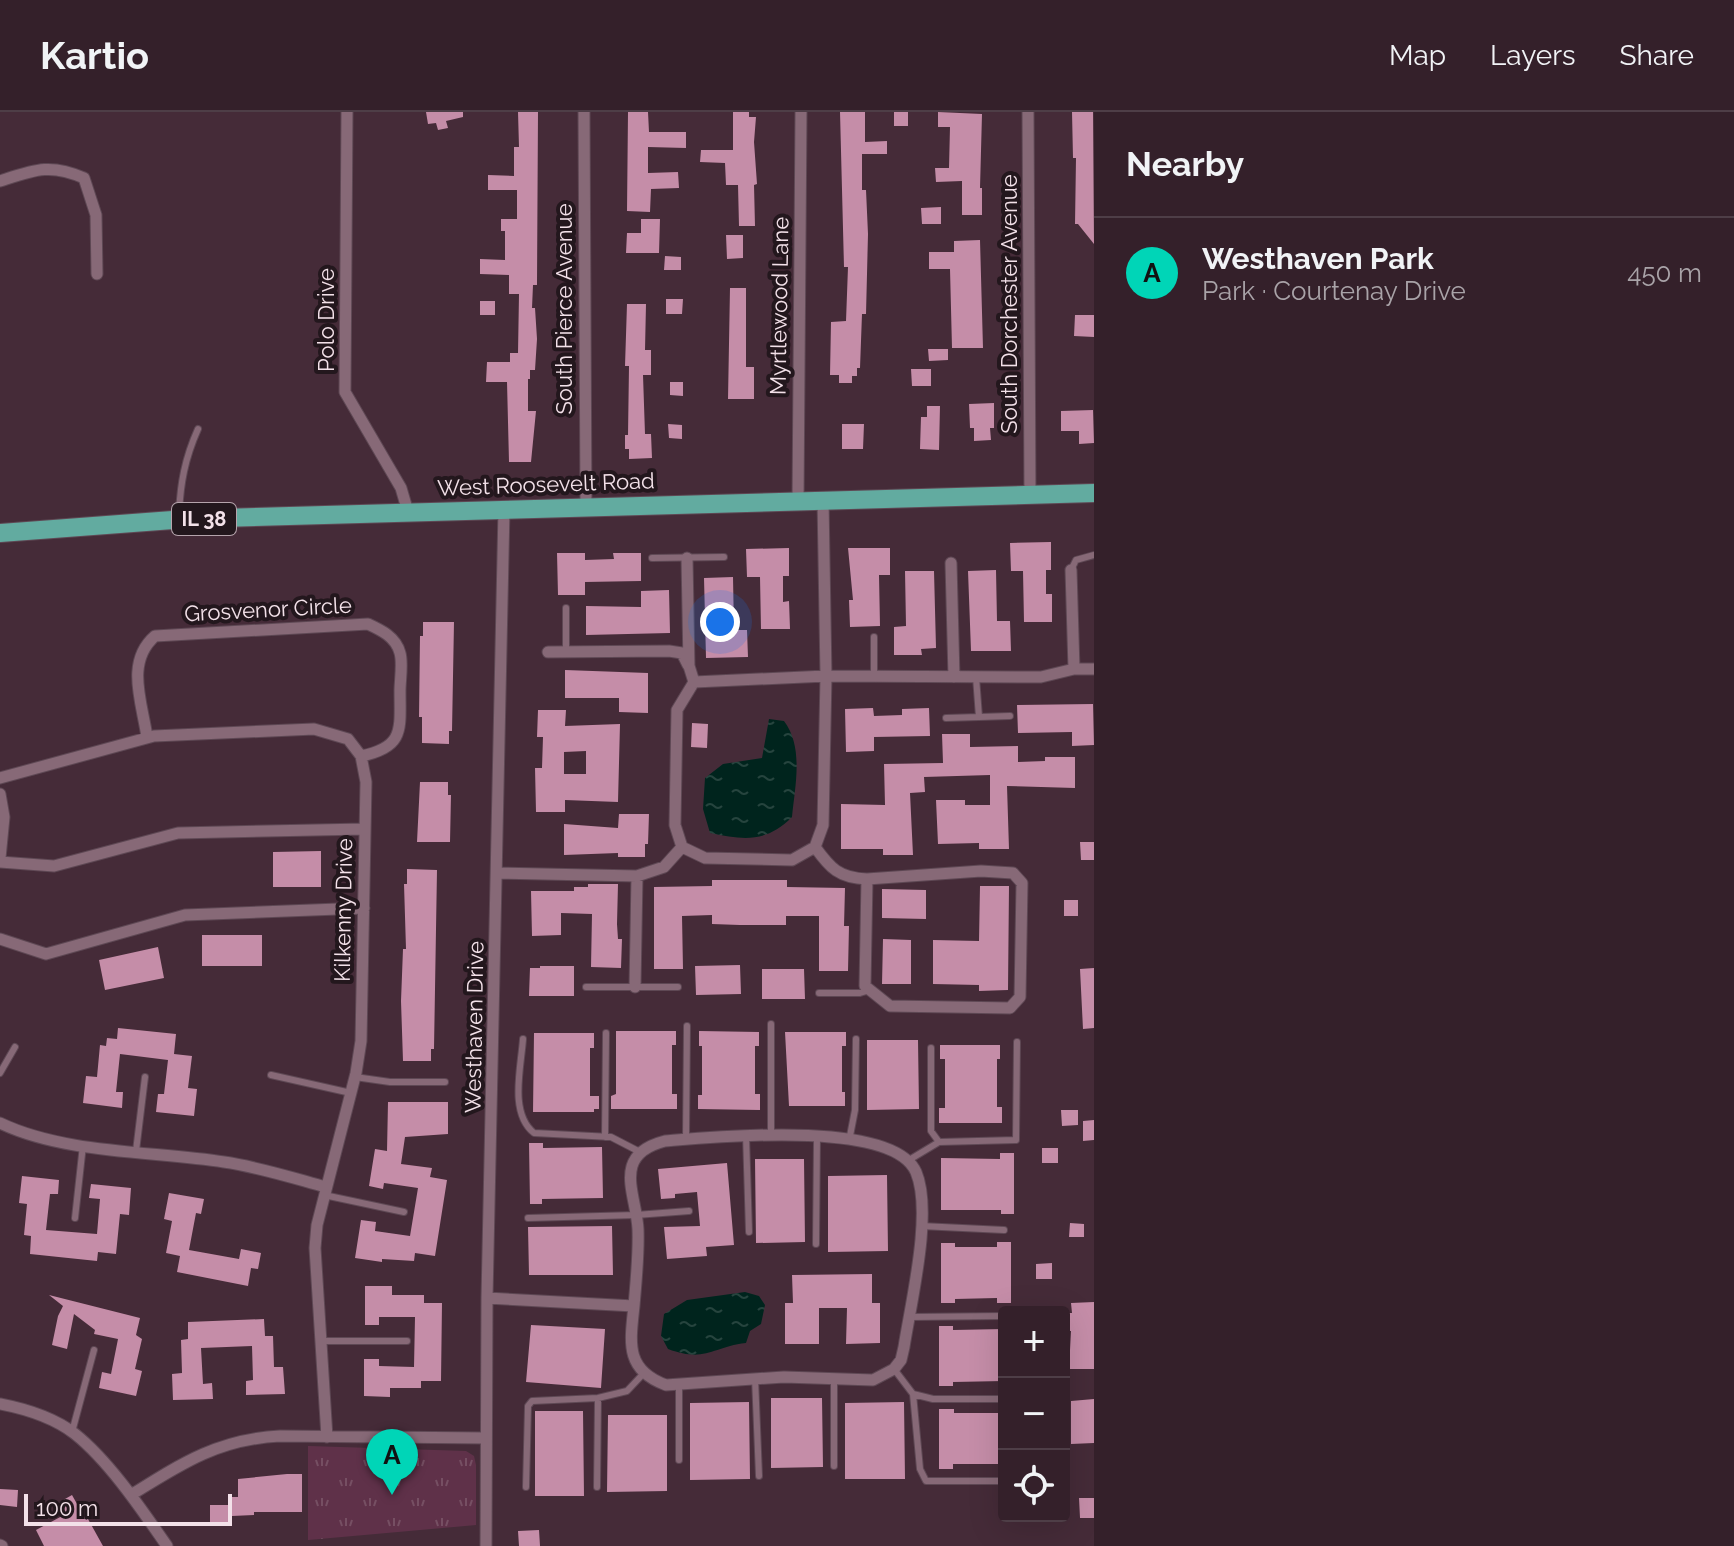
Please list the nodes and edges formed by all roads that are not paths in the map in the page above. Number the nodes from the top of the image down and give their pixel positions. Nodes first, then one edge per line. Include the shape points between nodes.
1 (347, 112) edge
2 (584, 112) edge
3 (801, 112) edge
4 (1028, 112) edge
5 (0, 181) edge
6 (97, 274) dead end
7 (198, 429) dead end
8 (1094, 493) edge
9 (1030, 495) junction
10 (823, 500) junction
11 (798, 501) junction
12 (586, 506) junction
13 (504, 509) junction
14 (408, 512) junction
15 (179, 520) junction
16 (0, 533) edge
17 (1094, 555) edge
18 (724, 557) dead end
19 (652, 558) dead end
20 (687, 558) junction
21 (951, 563) dead end
22 (1071, 570) joint
23 (566, 608) dead end
24 (874, 637) dead end
25 (548, 652) dead end
26 (566, 652) junction
27 (689, 666) junction
28 (1074, 669) junction
29 (1094, 669) edge
30 (826, 676) junction
31 (874, 677) junction
32 (954, 677) junction
33 (976, 677) junction
34 (694, 682) junction
35 (1010, 716) dead end
36 (979, 717) junction
37 (946, 718) dead end
38 (147, 737) junction
39 (361, 756) junction
40 (0, 778) edge
41 (0, 794) edge
42 (364, 829) junction
43 (682, 847) junction
44 (815, 847) junction
45 (0, 860) edge
46 (498, 873) junction
47 (637, 876) junction
48 (867, 879) junction
49 (364, 908) junction
50 (0, 939) edge
51 (586, 987) dead end
52 (635, 987) junction
53 (678, 987) dead end
54 (870, 990) junction
55 (819, 993) dead end
56 (771, 1024) dead end
57 (687, 1026) dead end
58 (606, 1033) dead end
59 (523, 1039) dead end
60 (856, 1039) dead end
61 (1017, 1042) dead end
62 (15, 1047) dead end
63 (931, 1048) dead end
64 (0, 1073) edge
65 (271, 1075) dead end
66 (145, 1077) dead end
67 (355, 1077) junction
68 (445, 1082) dead end
69 (351, 1093) junction
70 (0, 1123) edge
71 (771, 1134) junction
72 (746, 1135) junction
73 (817, 1136) junction
74 (605, 1137) junction
75 (686, 1139) junction
76 (849, 1141) junction
77 (939, 1142) junction
78 (83, 1145) junction
79 (136, 1151) junction
80 (640, 1152) junction
81 (909, 1160) junction
82 (325, 1191) junction
83 (689, 1211) dead end
84 (404, 1212) dead end
85 (636, 1215) junction
86 (75, 1218) dead end
87 (528, 1218) dead end
88 (921, 1226) junction
89 (1004, 1230) dead end
90 (749, 1232) dead end
91 (816, 1244) dead end
92 (487, 1298) junction
93 (634, 1306) junction
94 (998, 1316) edge
95 (909, 1317) junction
96 (321, 1341) junction
97 (407, 1341) dead end
98 (94, 1350) dead end
99 (894, 1369) junction
100 (644, 1373) junction
101 (755, 1378) junction
102 (834, 1379) junction
103 (679, 1385) junction
104 (913, 1394) junction
105 (598, 1398) junction
106 (998, 1399) edge
107 (0, 1404) edge
108 (72, 1432) junction
109 (327, 1437) junction
110 (485, 1438) junction
111 (679, 1460) dead end
112 (834, 1466) dead end
113 (759, 1476) dead end
114 (998, 1481) edge
115 (526, 1487) dead end
116 (597, 1487) dead end
117 (131, 1495) junction
118 (167, 1546) edge
119 (486, 1546) edge

1 - 14 street, Polo Drive via 345,392 401,488
2 - 12 street, South Pierce Avenue
3 - 11 street, Myrtlewood Lane
4 - 9 street, South Dorchester Avenue
5 - 6 street via 40,168 64,169 84,178 96,215
7 - 15 lane via 185,458
8 - 9 main road, West Roosevelt Road / IL 38
9 - 10 main road, West Roosevelt Road / IL 38
10 - 11 main road, West Roosevelt Road / IL 38
10 - 30 street
11 - 12 main road, West Roosevelt Road / IL 38
12 - 13 main road, West Roosevelt Road / IL 38
13 - 14 main road, West Roosevelt Road / IL 38
13 - 46 street, Westhaven Drive
14 - 15 main road, West Roosevelt Road / IL 38
15 - 16 main road, West Roosevelt Road / IL 38
17 - 22 lane via 1076,560
18 - 20 lane
19 - 20 lane
20 - 27 street
21 - 32 street
22 - 28 street
23 - 26 lane
24 - 31 lane
25 - 26 street
26 - 27 street via 669,651 682,653
27 - 34 street
28 - 29 street
28 - 33 street via 1041,677
30 - 31 street
30 - 34 street
30 - 44 street via 823,825
31 - 32 street
32 - 33 street
33 - 36 lane
34 - 43 street via 677,710 675,825
35 - 36 lane
36 - 37 lane
38 - 39 street via 314,729 348,739
38 - 39 street, Grosvenor Circle via 136,676 144,645 155,636 368,624 388,634 400,652 400,732 380,752
38 - 40 street
39 - 42 street, Kilkenny Drive
41 - 45 street
42 - 45 street via 178,833 54,866
42 - 49 street, Kilkenny Drive
43 - 44 street via 705,858 792,860
43 - 47 street via 664,867
44 - 48 street via 831,869
46 - 47 street
46 - 92 street, Westhaven Drive
47 - 52 street
48 - 54 street via 865,986
48 - 54 street via 981,871 1013,873 1022,883 1020,997 1010,1008 890,1006
49 - 50 street via 185,915 46,954
49 - 67 street, Kilkenny Drive via 361,1041
51 - 52 lane
52 - 53 lane
54 - 55 lane
56 - 71 lane
57 - 75 lane
58 - 74 lane
59 - 74 lane via 520,1103 526,1127 534,1133
60 - 76 lane
61 - 77 lane via 1016,1140
62 - 64 lane
63 - 77 lane via 931,1131
65 - 69 lane
66 - 79 lane
67 - 68 lane
67 - 69 street, Kilkenny Drive
69 - 82 street, Kilkenny Drive
70 - 78 street
71 - 72 street
71 - 73 street
72 - 75 street
72 - 90 lane
73 - 76 street
73 - 91 lane
74 - 80 lane
75 - 80 street via 651,1144
76 - 81 street via 883,1147
77 - 81 lane
78 - 79 street
78 - 86 lane
79 - 82 street via 226,1162
80 - 85 street via 629,1189
81 - 88 street via 920,1187
82 - 84 lane
82 - 96 street, Kilkenny Drive via 315,1248
83 - 85 lane
85 - 87 lane
85 - 93 street
88 - 89 lane
88 - 95 street
92 - 93 street
92 - 110 street, Westhaven Drive
93 - 100 street via 632,1352
94 - 95 lane
95 - 99 street via 901,1360
96 - 97 lane
96 - 109 street, Kilkenny Drive
98 - 108 lane
99 - 102 street via 873,1380
99 - 104 lane
100 - 103 street via 666,1385
100 - 105 lane via 627,1391
101 - 102 street
101 - 103 street
101 - 113 lane
102 - 112 lane
103 - 111 lane
104 - 106 lane
104 - 114 lane via 920,1469 926,1481
105 - 115 lane via 539,1399 528,1406
105 - 116 lane
107 - 108 street via 48,1418
108 - 117 street
109 - 110 street
109 - 117 street via 227,1443
110 - 119 street, Westhaven Drive
117 - 118 street

